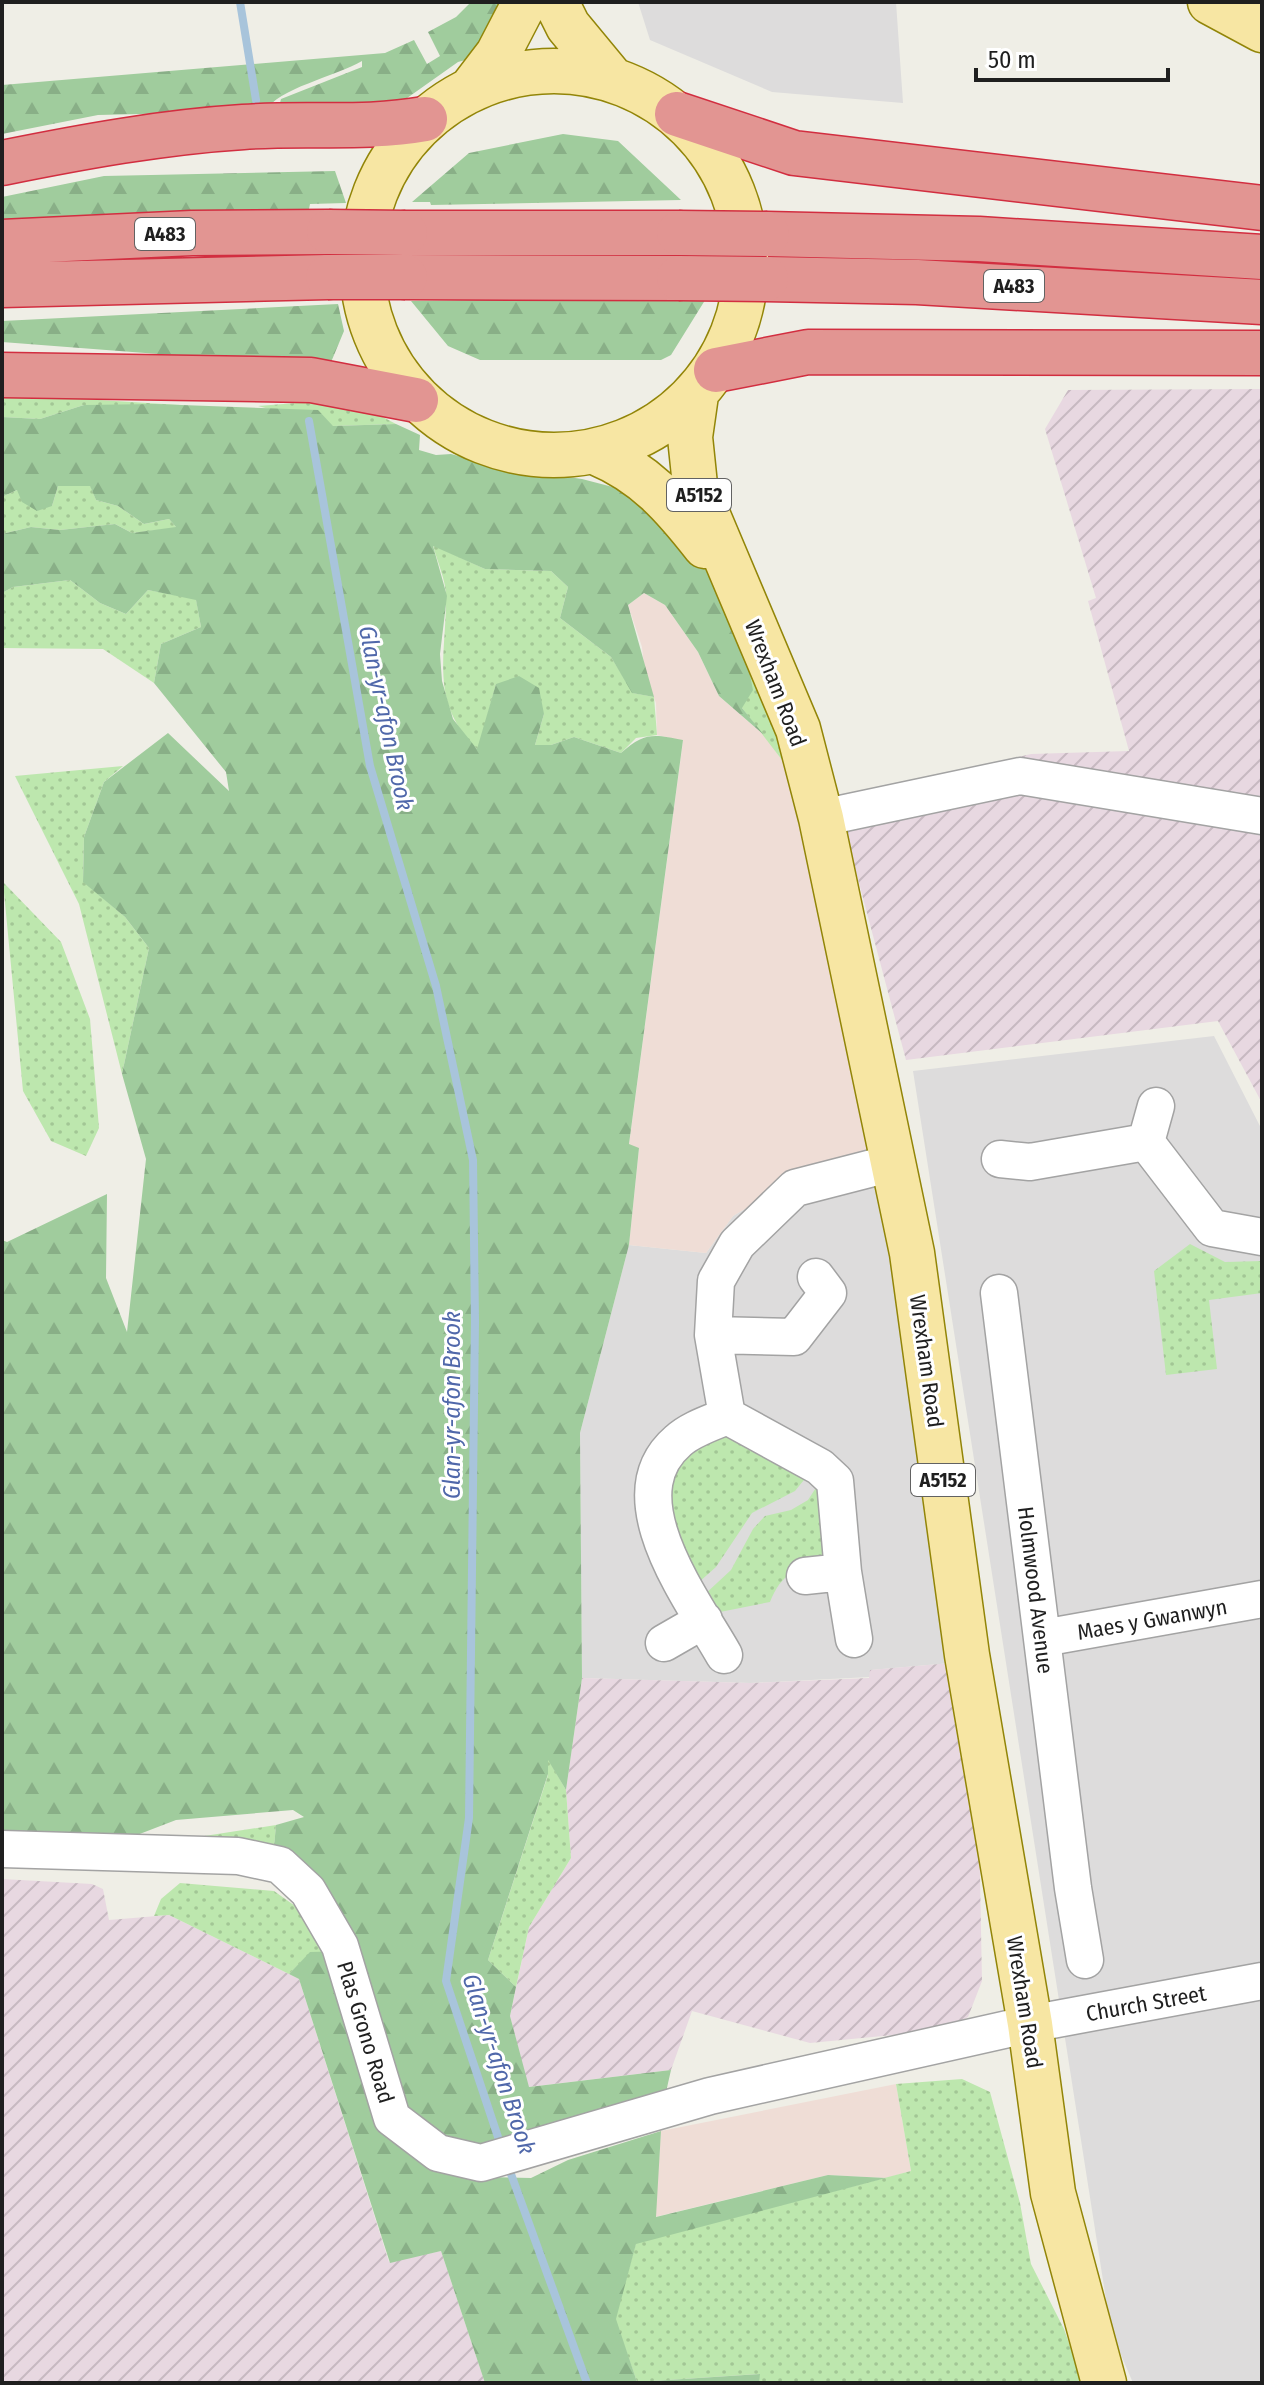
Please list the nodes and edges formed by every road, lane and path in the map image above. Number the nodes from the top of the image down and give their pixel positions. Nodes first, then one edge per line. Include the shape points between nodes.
1 (525, 2) edge
2 (556, 2) edge
3 (1210, 2) edge
4 (1262, 30) edge
5 (611, 78) junction
6 (472, 88) junction
7 (677, 114) junction
8 (425, 119) junction
9 (2, 163) edge
10 (1262, 208) edge
11 (2, 242) edge
12 (1262, 257) edge
13 (2, 285) edge
14 (1262, 302) edge
15 (1262, 353) edge
16 (2, 375) edge
17 (706, 382) junction
18 (416, 400) junction
19 (597, 453) junction
20 (738, 589) junction
21 (1262, 816) edge
22 (821, 818) junction
23 (1156, 1106) dead end
24 (1146, 1142) junction
25 (892, 1163) junction
26 (1021, 1170) dead end
27 (1262, 1237) edge
28 (816, 1277) dead end
29 (999, 1293) dead end
30 (713, 1335) junction
31 (727, 1416) junction
32 (843, 1572) junction
33 (805, 1576) dead end
34 (1262, 1599) edge
35 (704, 1620) junction
36 (1043, 1638) junction
37 (854, 1639) dead end
38 (664, 1643) dead end
39 (724, 1655) dead end
40 (2, 1849) edge
41 (1085, 1960) dead end
42 (1262, 1981) edge
43 (1030, 2024) junction
44 (1104, 2383) edge

1 - 6 main road via 498,54
2 - 5 main road via 568,26
3 - 4 main road
5 - 6 main road via 540,71
5 - 7 main road
6 - 8 main road
7 - 10 highway via 794,153
7 - 17 main road via 709,148 732,189 745,234 747,281 740,312
8 - 9 highway via 361,128 240,127
8 - 18 main road via 386,168 364,227 362,289 380,349
11 - 12 highway, A483, bridge via 192,233 767,234 979,239
13 - 14 highway, A483, bridge via 328,277 766,279 947,283
15 - 17 highway via 808,352
16 - 18 highway via 311,380
17 - 19 main road via 651,431
17 - 20 main road, Wrexham Road / A5152 via 690,463
18 - 19 main road via 469,438 532,457
19 - 20 main road, Wrexham Road / A5152 via 626,465 672,504
20 - 22 main road, Wrexham Road / A5152 via 798,729
21 - 22 street via 1020,776
22 - 25 main road, Wrexham Road / A5152
23 - 24 street
24 - 26 street
24 - 27 street via 1212,1228
25 - 30 street via 795,1188 737,1244 716,1281
25 - 43 main road, Wrexham Road / A5152 via 912,1253 967,1655
28 - 30 street via 828,1293 794,1337
29 - 36 street, Holmwood Avenue
30 - 31 street
31 - 32 street via 820,1467 835,1481
31 - 35 street via 680,1439 667,1452 651,1494 667,1553
32 - 33 street
32 - 37 street
34 - 36 street, Maes y Gwanwyn
35 - 38 street
35 - 39 street
36 - 41 street, Holmwood Avenue via 1061,1890
40 - 43 street, Plas Grono Road via 238,1856 280,1865 308,1891 340,1946 392,2118 438,2153 481,2163 710,2096
42 - 43 street, Church Street
43 - 44 main road, Wrexham Road / A5152 via 1053,2193

